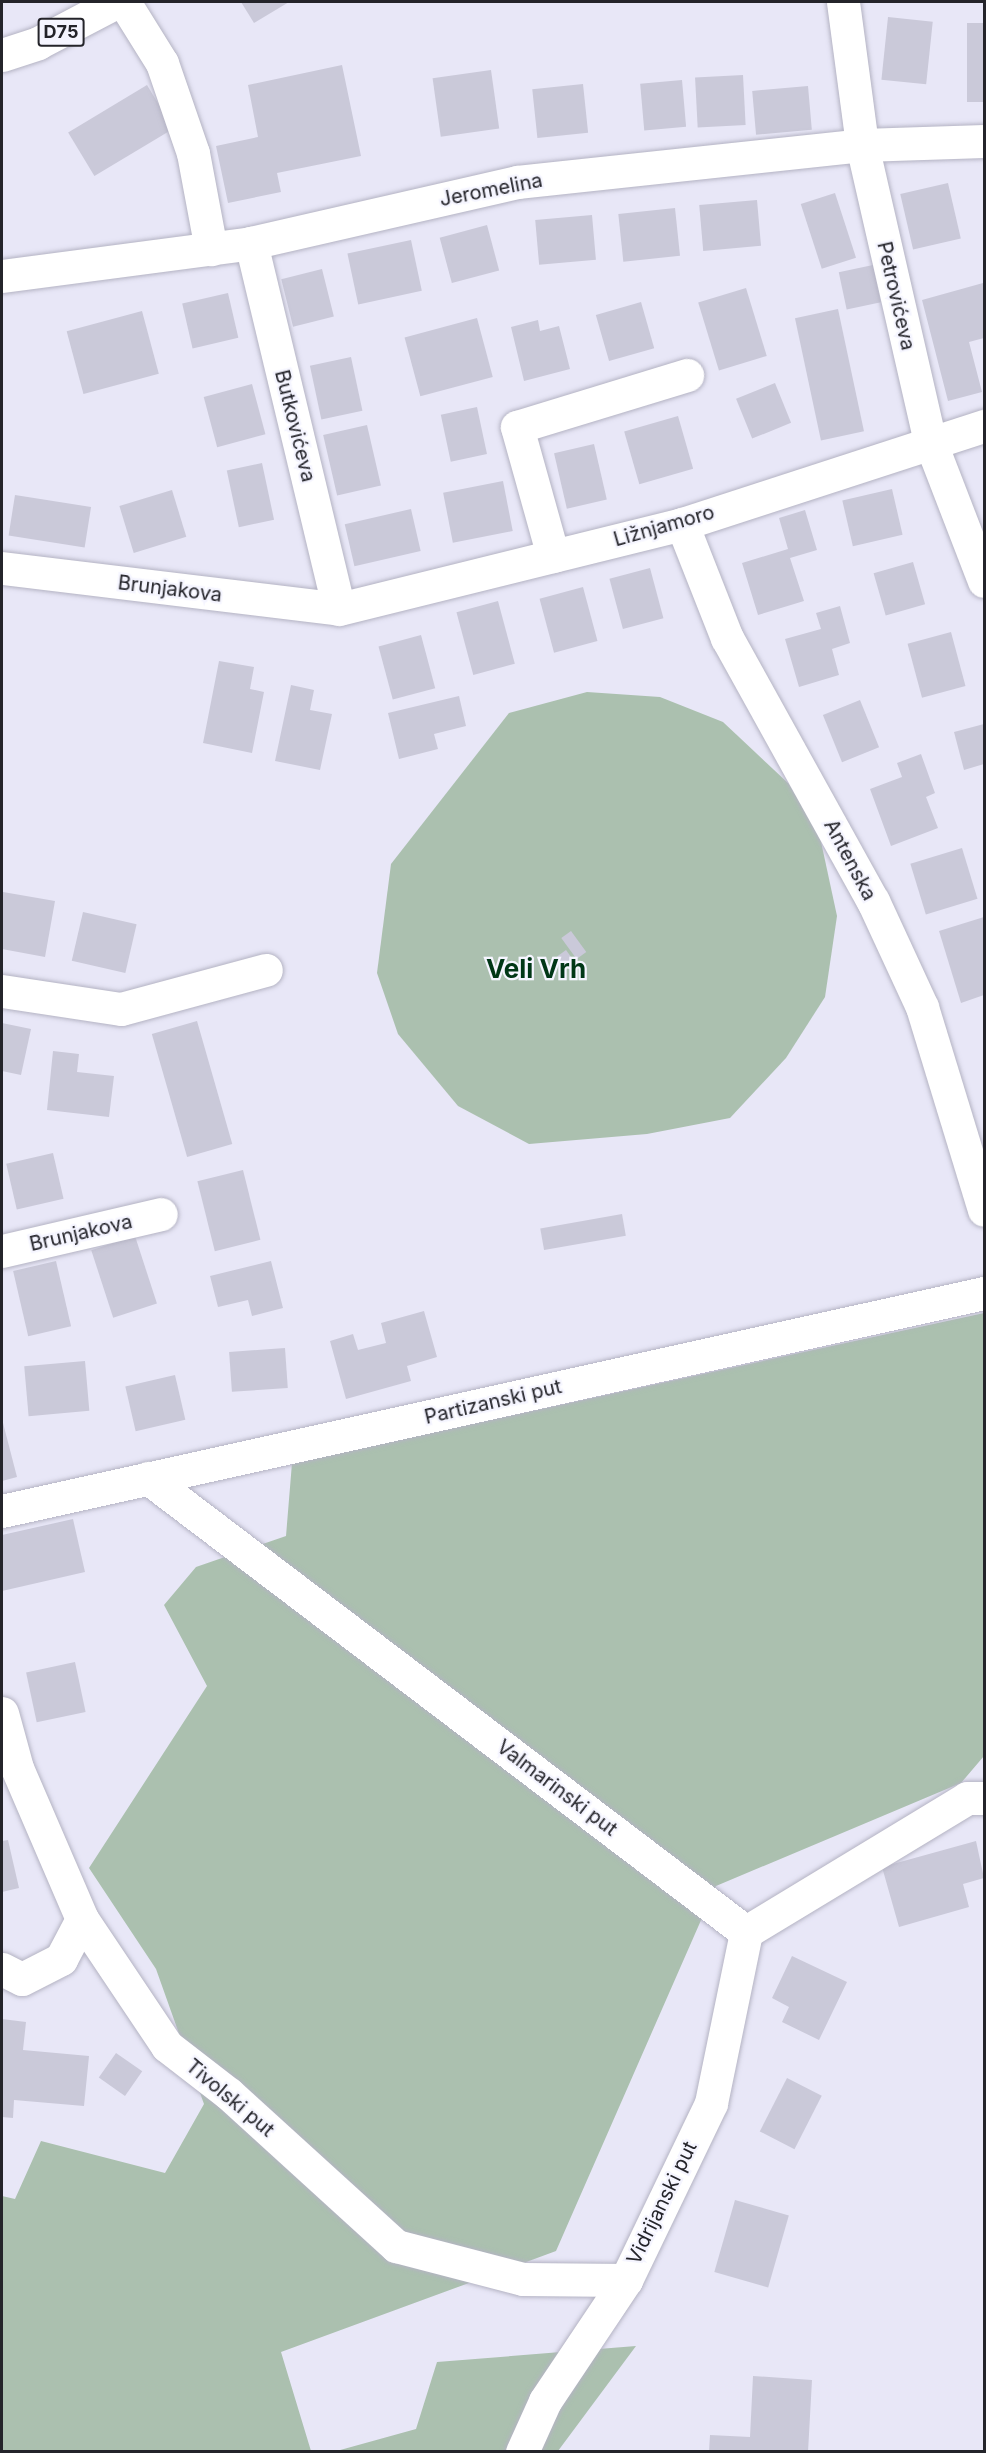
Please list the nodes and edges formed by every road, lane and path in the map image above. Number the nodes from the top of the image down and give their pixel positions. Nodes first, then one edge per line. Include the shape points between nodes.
1 (116, 2) edge
2 (124, 2) edge
3 (843, 2) edge
4 (2, 55) edge
5 (984, 141) edge
6 (862, 145) junction
7 (250, 243) junction
8 (210, 249) junction
9 (2, 276) edge
10 (687, 375) dead end
11 (984, 426) edge
12 (930, 441) junction
13 (682, 524) junction
14 (553, 556) junction
15 (2, 568) edge
16 (984, 581) edge
17 (339, 609) junction
18 (266, 969) dead end
19 (2, 991) edge
20 (984, 1210) edge
21 (161, 1214) dead end
22 (2, 1251) edge
23 (984, 1293) edge
24 (147, 1478) junction
25 (2, 1511) edge
26 (2, 1713) edge
27 (984, 1798) edge
28 (82, 1919) junction
29 (746, 1932) junction
30 (2, 1969) edge
31 (626, 2280) junction
32 (522, 2451) edge

1 - 4 street, D75 via 38,43
2 - 8 street via 162,63 193,153
3 - 6 street, Petrovićeva
5 - 6 street, Jeromelina
6 - 7 street, Jeromelina via 517,182
6 - 12 street, Petrovićeva
7 - 8 street, Jeromelina
7 - 17 street, Butkovićeva
8 - 9 street, Jeromelina
10 - 14 street via 518,427
11 - 12 street, Ližnjamoro
12 - 13 street, Ližnjamoro
12 - 16 street, Petrovićeva
13 - 14 street, Ližnjamoro
13 - 20 street, Antenska via 728,638 873,901 922,1008
14 - 17 street, Ližnjamoro
15 - 17 street, Brunjakova
18 - 19 street via 121,1009
21 - 22 street, Brunjakova
23 - 24 street, Partizanski put
24 - 25 street, Partizanski put
24 - 29 street, Valmarinski put via 208,1520
26 - 28 street, Tivolski put via 17,1768
27 - 29 street via 968,1798
28 - 30 street via 61,1959 21,1978
28 - 31 street, Tivolski put via 167,2046 229,2094 396,2246 523,2279
29 - 31 street, Vidrijanski put via 711,2103
31 - 32 street, Vidrijanski put via 545,2401

